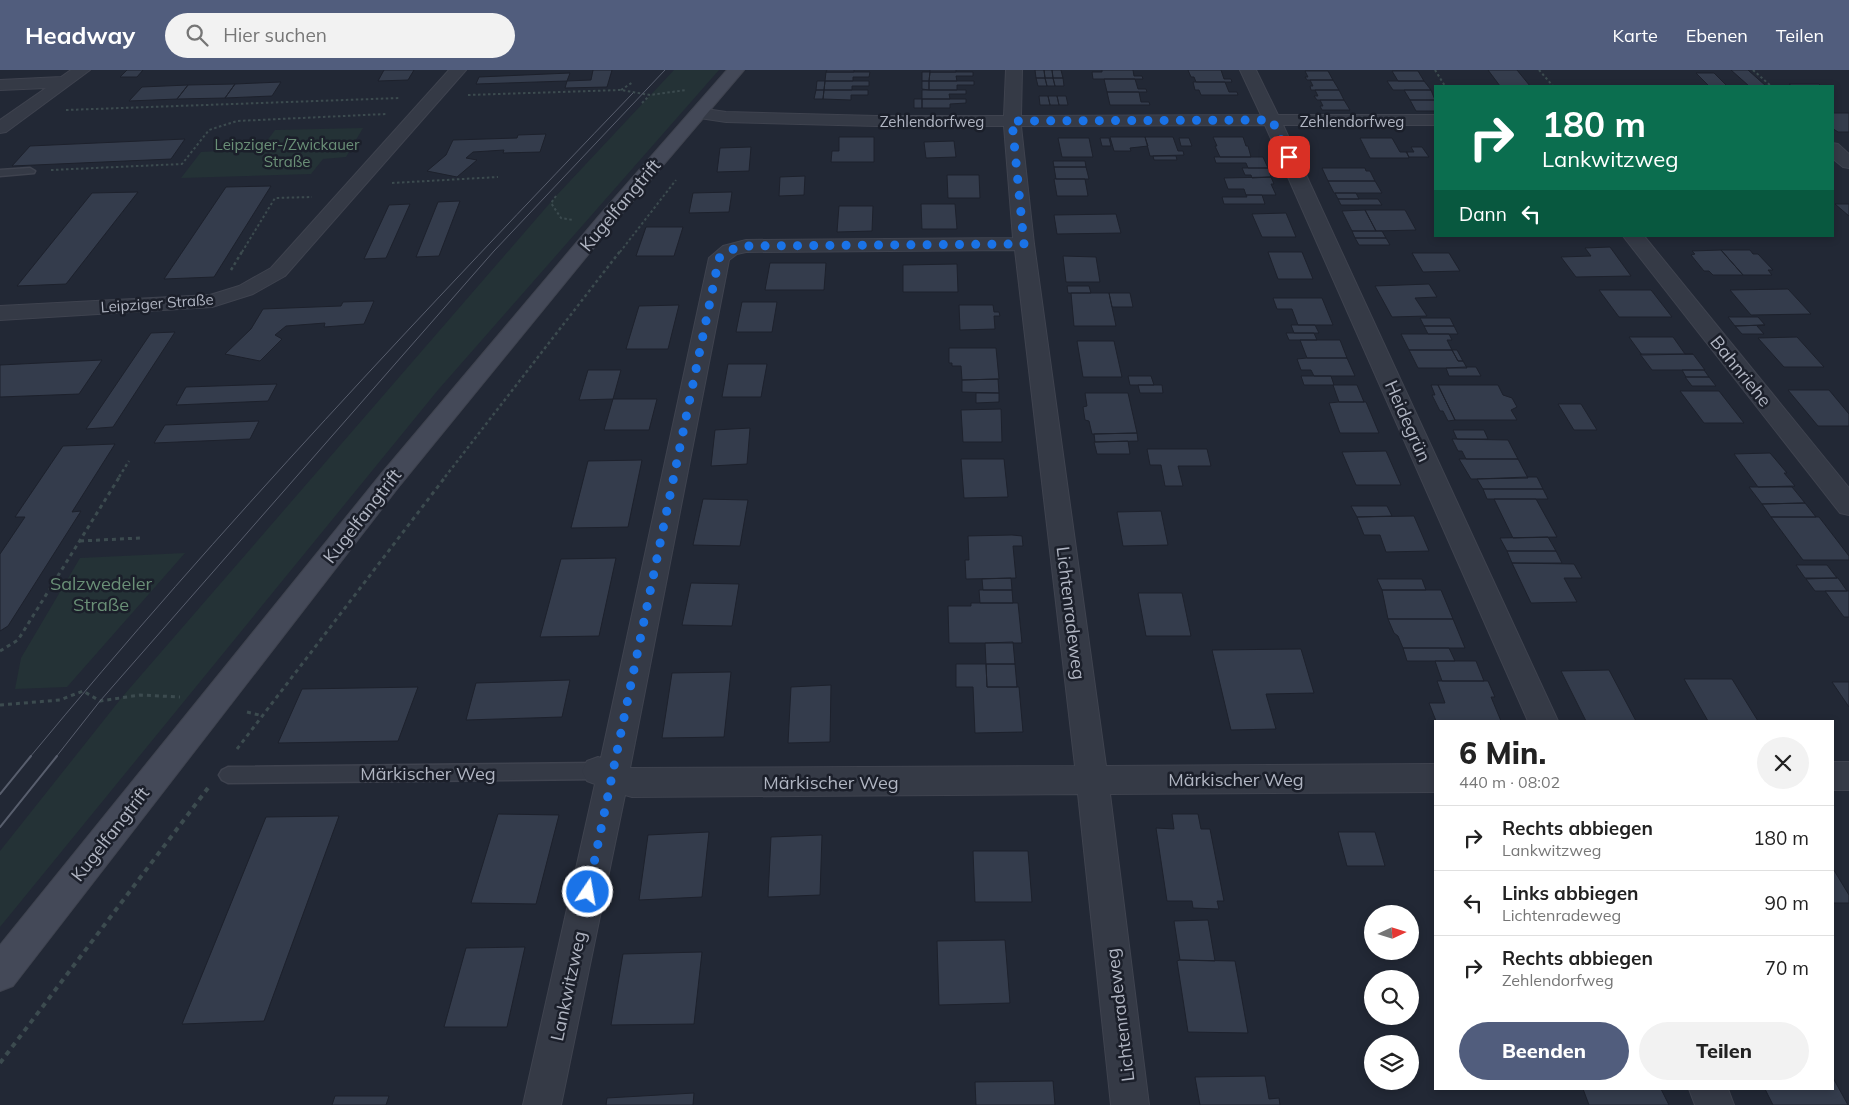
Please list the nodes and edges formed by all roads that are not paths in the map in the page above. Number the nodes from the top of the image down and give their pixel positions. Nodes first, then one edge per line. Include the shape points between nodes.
1 (82, 70) edge
2 (458, 70) edge
3 (736, 70) edge
4 (1014, 70) edge
5 (1248, 70) edge
6 (64, 82) junction
7 (0, 85) edge
8 (699, 113) junction
9 (1272, 120) junction
10 (1434, 120) edge
11 (1012, 121) junction
12 (0, 128) edge
13 (1834, 150) edge
14 (1849, 162) edge
15 (30, 171) road end
16 (0, 173) edge
17 (1634, 237) edge
18 (1024, 244) junction
19 (0, 313) edge
20 (1849, 506) edge
21 (1543, 720) edge
22 (228, 774) dead end
23 (605, 774) junction
24 (1834, 776) edge
25 (1849, 776) edge
26 (1434, 778) edge
27 (1092, 780) junction
28 (0, 973) edge
29 (1708, 1090) edge
30 (542, 1105) edge
31 (1130, 1105) edge
32 (1715, 1105) edge

1 - 6 street
2 - 19 street, Leipziger Straße via 278,272 246,290 212,301
3 - 8 street, Kugelfangtrift
4 - 11 street, Lichtenradeweg
5 - 9 street, Heidegrün
6 - 7 street
6 - 12 street
8 - 11 street, Zehlendorfweg via 726,117 830,120
8 - 28 street, Kugelfangtrift via 391,479
9 - 10 street, Zehlendorfweg
9 - 11 street, Zehlendorfweg
9 - 21 street, Heidegrün
11 - 18 street, Lichtenradeweg
13 - 14 street
15 - 16 lane
17 - 20 street, Bahnriehe
18 - 23 street, Lankwitzweg via 746,246 730,250 719,258
18 - 27 street, Lichtenradeweg
22 - 23 lane, Märkischer Weg
23 - 27 street, Märkischer Weg via 632,783
23 - 30 street, Lankwitzweg
24 - 25 street
26 - 27 street, Märkischer Weg
27 - 31 street, Lichtenradeweg
29 - 32 street

